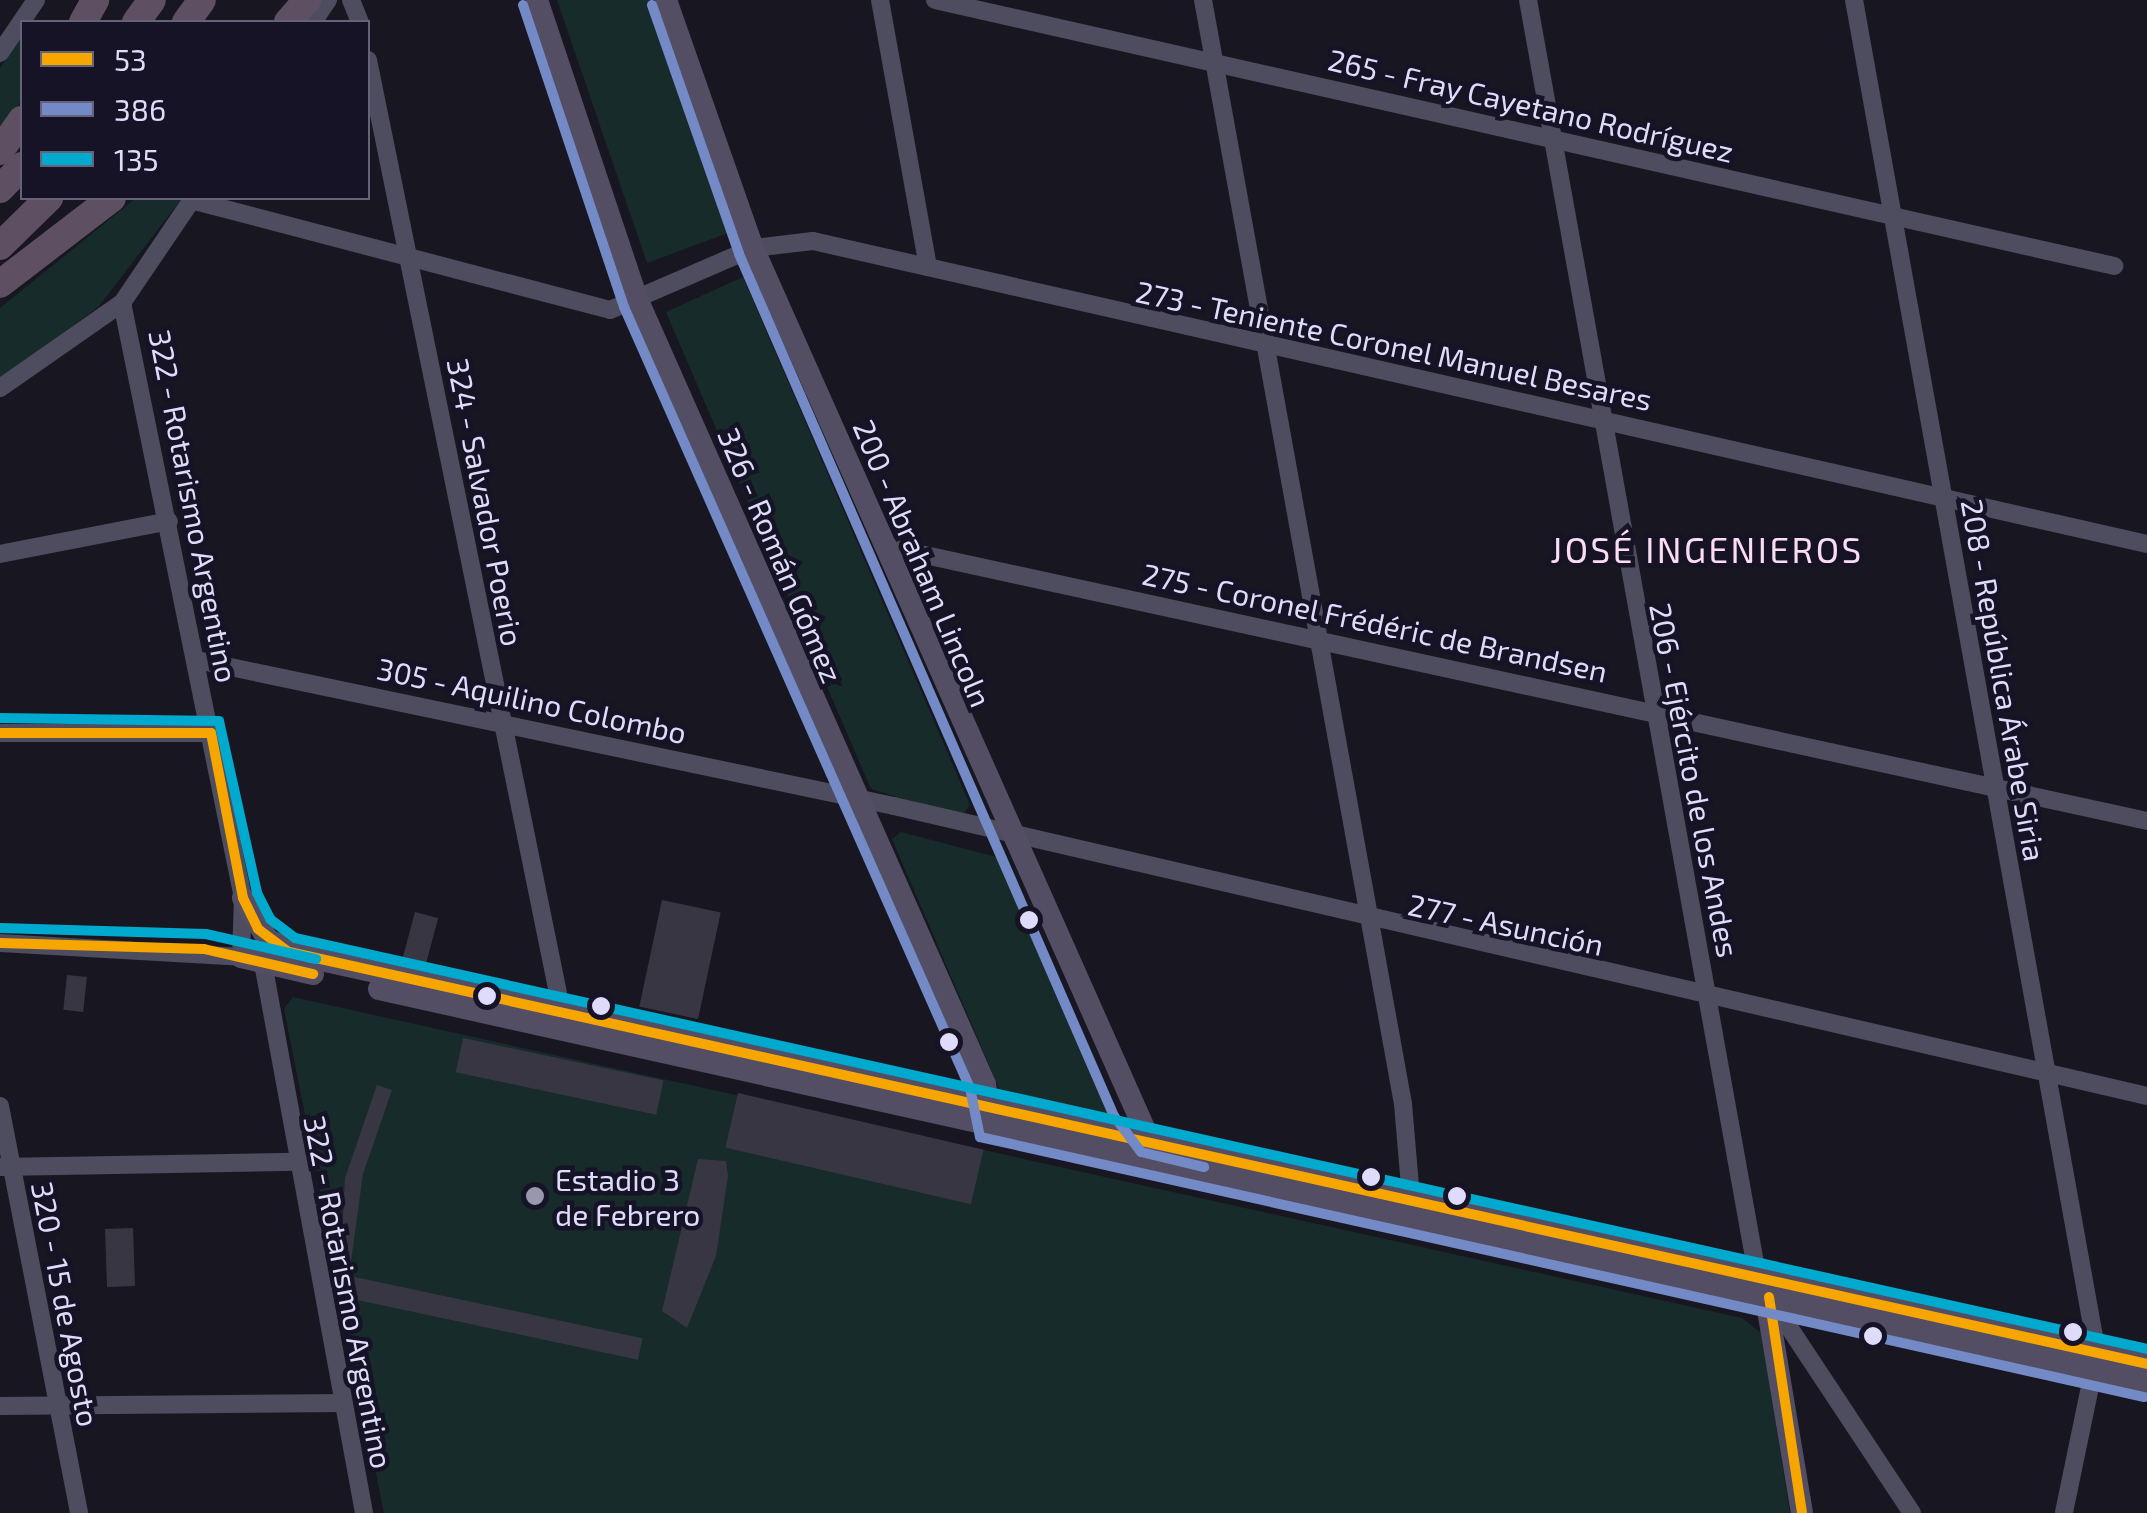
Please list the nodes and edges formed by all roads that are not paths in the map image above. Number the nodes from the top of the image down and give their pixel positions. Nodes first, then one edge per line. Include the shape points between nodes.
1 (307, 0) edge
2 (537, 0) edge
3 (666, 0) edge
4 (880, 0) edge
5 (935, 0) edge
6 (1202, 0) edge
7 (1528, 0) edge
8 (1854, 0) edge
9 (290, 20) edge
10 (20, 24) edge
11 (0, 53) edge
12 (1214, 63) junction
13 (370, 70) edge
14 (20, 123) edge
15 (1552, 137) junction
16 (0, 151) edge
17 (20, 168) edge
18 (0, 189) edge
19 (47, 200) edge
20 (109, 200) edge
21 (191, 200) edge
22 (196, 200) edge
23 (1889, 214) junction
24 (0, 246) edge
25 (753, 248) junction
26 (408, 256) junction
27 (928, 266) junction
28 (2114, 266) dead end
29 (0, 284) edge
30 (638, 301) junction
31 (122, 303) junction
32 (1266, 348) junction
33 (0, 388) edge
34 (1604, 419) junction
35 (1943, 498) junction
36 (169, 521) junction
37 (2147, 544) edge
38 (884, 546) junction
39 (0, 554) edge
40 (1316, 634) junction
41 (198, 660) junction
42 (1651, 711) junction
43 (502, 722) junction
44 (0, 733) edge
45 (210, 734) junction
46 (1996, 791) junction
47 (854, 800) junction
48 (2147, 822) edge
49 (1008, 840) junction
50 (244, 898) junction
51 (1368, 922) junction
52 (0, 943) edge
53 (252, 960) junction
54 (1708, 999) junction
55 (562, 1013) junction
56 (2047, 1078) junction
57 (2147, 1096) edge
58 (0, 1106) edge
59 (990, 1115) junction
60 (1149, 1139) junction
61 (296, 1162) junction
62 (6, 1166) edge
63 (1412, 1209) junction
64 (1758, 1274) junction
65 (1770, 1297) junction
66 (2098, 1362) junction
67 (2147, 1364) edge
68 (2147, 1382) edge
69 (343, 1403) junction
70 (57, 1404) junction
71 (0, 1406) edge
72 (79, 1513) edge
73 (364, 1513) edge
74 (1802, 1513) edge
75 (1912, 1513) edge
76 (2064, 1513) edge

1 - 9 highway
2 - 30 main road, 326 - Román Gómez
3 - 25 main road, 200 - Abraham Lincoln
4 - 27 street
5 - 12 street, 265 - Fray Cayetano Rodríguez
6 - 12 street
7 - 15 street, 206 - Ejército de los Andes
8 - 23 street, 208 - República Árabe Siria
10 - 11 street
12 - 15 street, 265 - Fray Cayetano Rodríguez
12 - 32 street
13 - 26 street, 324 - Salvador Poerio
14 - 16 highway
15 - 23 street, 265 - Fray Cayetano Rodríguez
15 - 34 street, 206 - Ejército de los Andes
17 - 18 highway
19 - 24 highway
20 - 29 highway
21 - 31 street
22 - 26 street, 273 - Teniente Coronel Manuel Besares
23 - 28 street, 265 - Fray Cayetano Rodríguez
23 - 35 street, 208 - República Árabe Siria
25 - 27 street, 273 - Teniente Coronel Manuel Besares via 812,241
25 - 30 street, 273 - Teniente Coronel Manuel Besares
25 - 38 main road, 200 - Abraham Lincoln
26 - 30 street, 273 - Teniente Coronel Manuel Besares via 591,307
26 - 43 street, 324 - Salvador Poerio
27 - 32 street, 273 - Teniente Coronel Manuel Besares
30 - 47 main road, 326 - Román Gómez
31 - 33 street
31 - 36 street, 322 - Rotarismo Argentino
32 - 34 street, 273 - Teniente Coronel Manuel Besares
32 - 40 street
34 - 35 street, 273 - Teniente Coronel Manuel Besares
34 - 42 street, 206 - Ejército de los Andes
35 - 37 street, 273 - Teniente Coronel Manuel Besares
35 - 46 street, 208 - República Árabe Siria
36 - 39 street
36 - 41 street, 322 - Rotarismo Argentino
38 - 40 street, 275 - Coronel Frédéric de Brandsen
38 - 49 main road, 200 - Abraham Lincoln
40 - 42 street, 275 - Coronel Frédéric de Brandsen
40 - 51 street
41 - 43 street, 305 - Aquilino Colombo
41 - 45 street, 322 - Rotarismo Argentino
42 - 46 street, 275 - Coronel Frédéric de Brandsen
42 - 54 street, 206 - Ejército de los Andes
43 - 47 street, 305 - Aquilino Colombo
43 - 55 street, 324 - Salvador Poerio
44 - 45 street
45 - 50 street, 322 - Rotarismo Argentino
46 - 48 street, 275 - Coronel Frédéric de Brandsen
46 - 56 street, 208 - República Árabe Siria
47 - 49 street, 277 - Asunción
47 - 59 main road, 326 - Román Gómez
49 - 51 street, 277 - Asunción
49 - 60 main road, 200 - Abraham Lincoln
50 - 53 street, 322 - Rotarismo Argentino
50 - 55 main road via 258,928 289,952
51 - 54 street, 277 - Asunción
51 - 63 street
52 - 53 street
53 - 59 main road
53 - 61 street, 322 - Rotarismo Argentino
54 - 56 street, 277 - Asunción
54 - 64 street, 206 - Ejército de los Andes
55 - 59 main road
56 - 57 street, 277 - Asunción
56 - 66 street, 208 - República Árabe Siria
58 - 62 street, 320 - 15 de Agosto
59 - 60 main road
59 - 63 main road
60 - 63 main road
61 - 62 street
61 - 69 street, 322 - Rotarismo Argentino
62 - 70 street, 320 - 15 de Agosto
63 - 64 main road
63 - 65 main road
64 - 65 main road
64 - 66 main road
65 - 66 main road
65 - 74 main road
65 - 75 street
66 - 67 main road
66 - 68 main road
66 - 76 street
69 - 70 street
69 - 73 street, 322 - Rotarismo Argentino
70 - 71 street
70 - 72 street, 320 - 15 de Agosto

